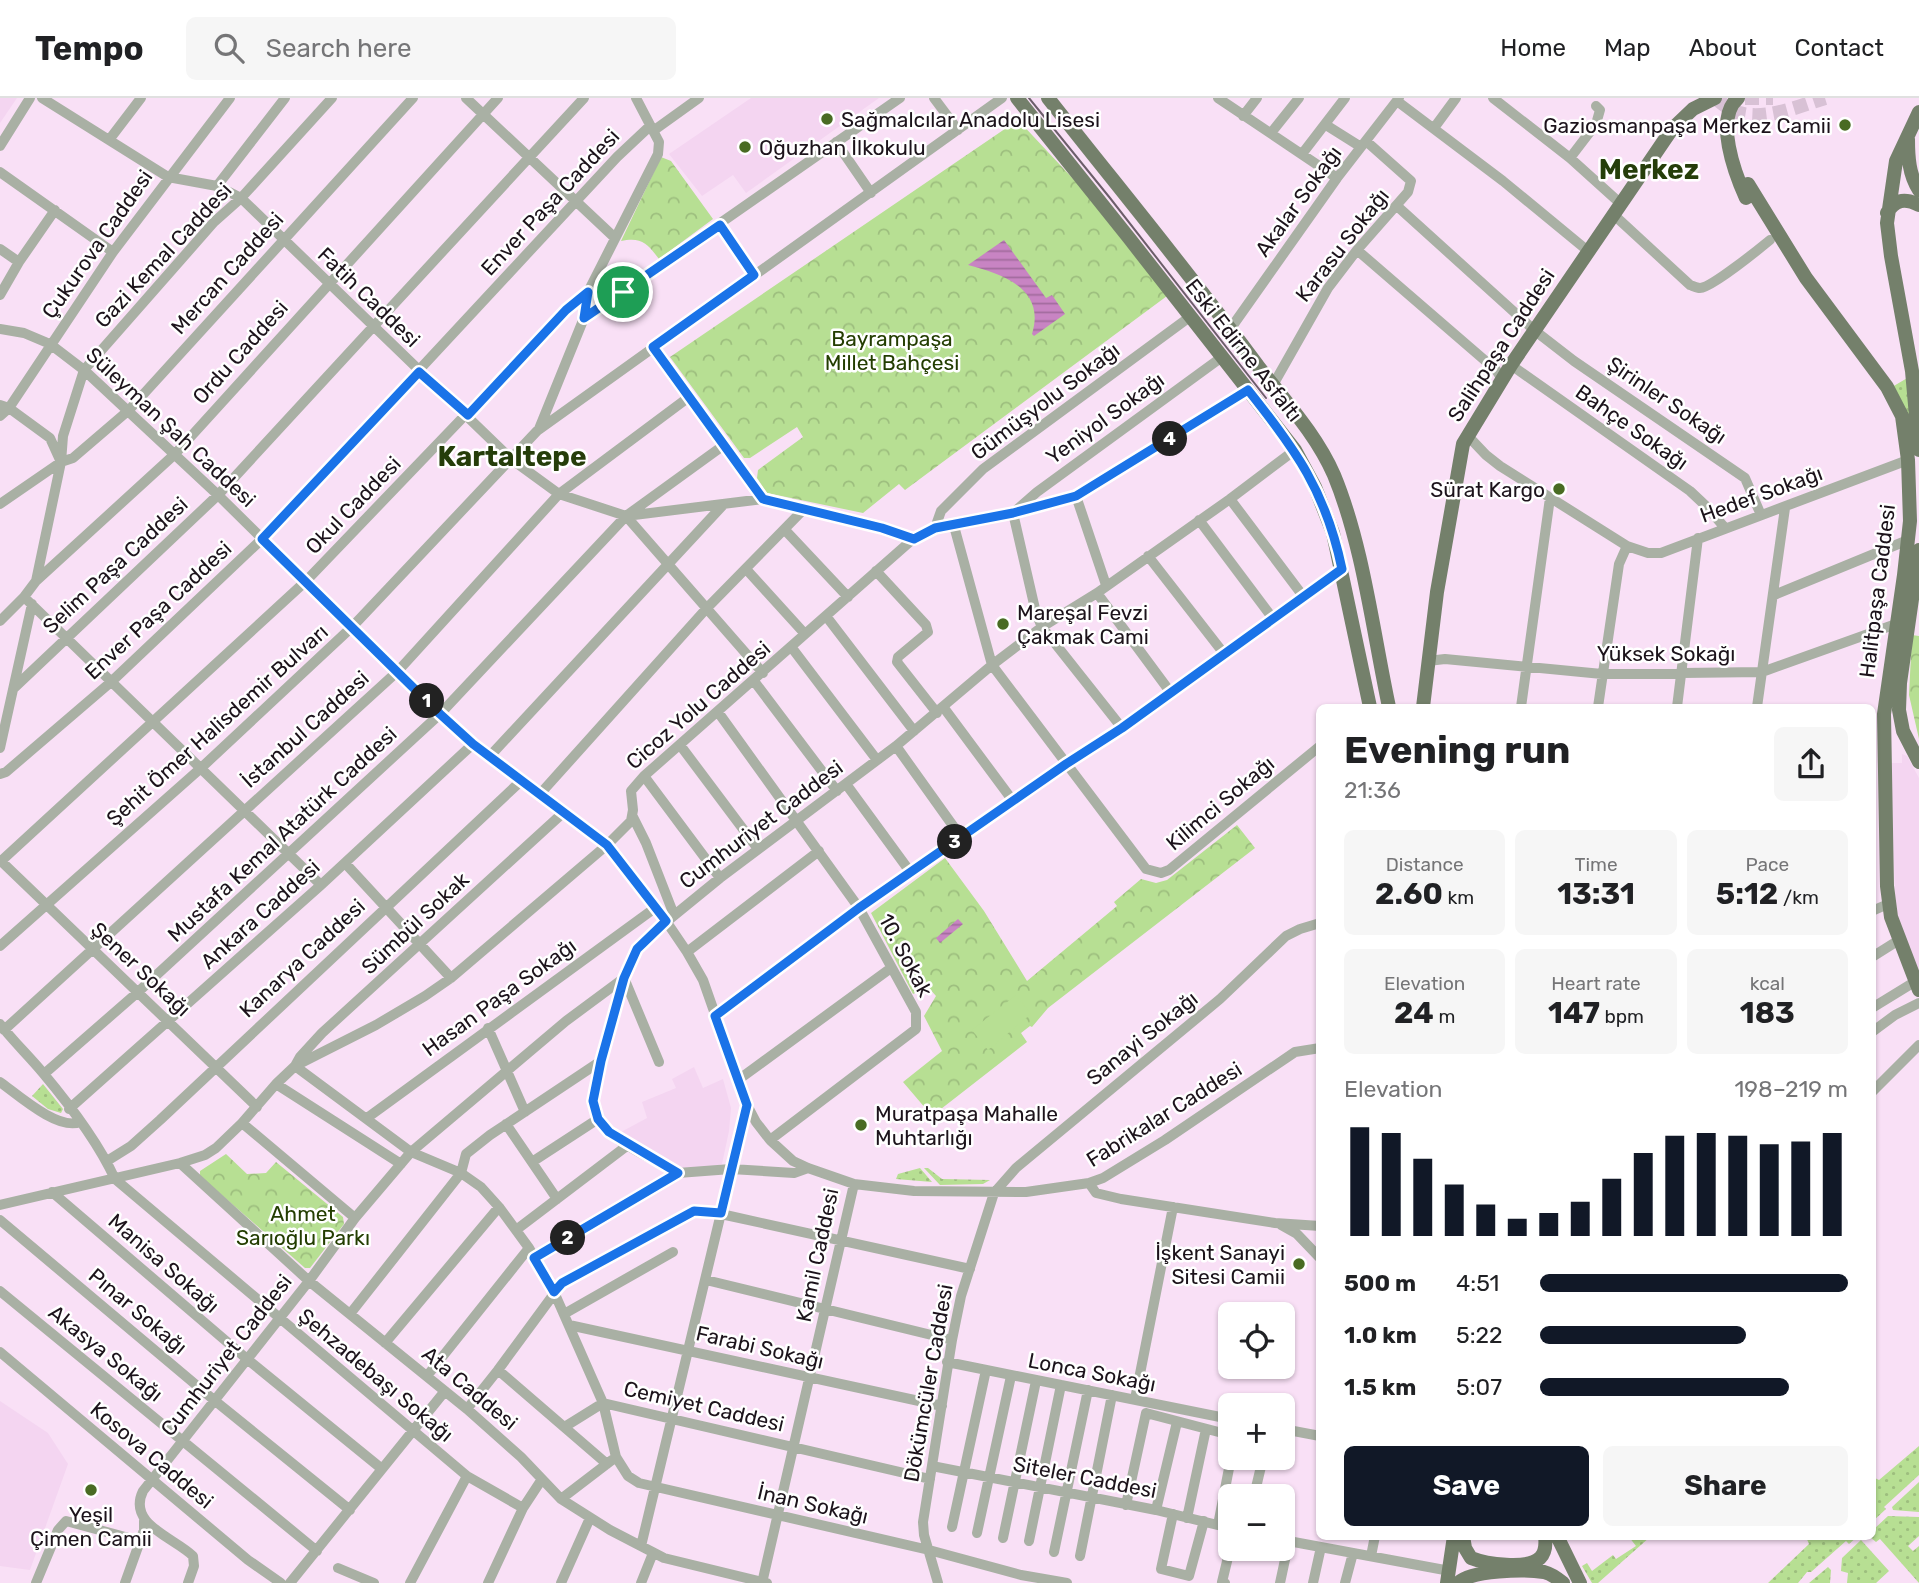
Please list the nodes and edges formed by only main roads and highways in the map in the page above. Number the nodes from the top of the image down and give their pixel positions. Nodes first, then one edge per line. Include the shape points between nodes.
1 (1017, 98) edge
2 (1048, 98) edge
3 (1715, 98) edge
4 (1738, 98) edge
5 (1919, 112) edge
6 (1908, 134) junction
7 (1748, 184) dead end
8 (1919, 190) edge
9 (1919, 205) edge
10 (1887, 213) junction
11 (1839, 326) junction
12 (1917, 385) edge
13 (1295, 450) junction
14 (1914, 455) edge
15 (1333, 473) junction
16 (1916, 554) edge
17 (1916, 600) edge
18 (1368, 704) edge
19 (1388, 704) edge
20 (1423, 704) edge
21 (1899, 710) junction
22 (1878, 715) edge
23 (1908, 744) junction
24 (1884, 748) junction
25 (1919, 762) edge
26 (1879, 823) edge
27 (1917, 986) edge
28 (1454, 1540) edge
29 (1464, 1540) edge
30 (1545, 1540) edge
31 (1559, 1540) edge
32 (1452, 1579) edge
33 (1563, 1583) edge
34 (1580, 1583) edge

1 - 13 main road, Eski Edirne Asfaltı
2 - 15 main road, Eski Edirne Asfaltı via 1305,425
3 - 20 main road, Salihpaşa Caddesi via 1677,123 1467,435 1459,453
4 - 11 main road via 1727,115 1734,169 1745,198 1818,309
5 - 6 main road, Halitpaşa Caddesi
6 - 8 main road via 1909,165
6 - 10 main road, Halitpaşa Caddesi via 1896,161
7 - 11 main road
9 - 10 main road via 1902,200
10 - 12 main road, Halitpaşa Caddesi
11 - 14 main road, Halitpaşa Caddesi via 1898,404
12 - 14 main road, Halitpaşa Caddesi
13 - 15 main road via 1309,449
13 - 18 main road, Eski Edirne Asfaltı via 1324,506 1342,569
14 - 16 main road, Halitpaşa Caddesi
15 - 19 main road, Eski Edirne Asfaltı via 1353,529
16 - 17 main road, Halitpaşa Caddesi
16 - 22 main road, Halitpaşa Caddesi
17 - 21 main road, Halitpaşa Caddesi
21 - 22 main road
21 - 23 main road, Halitpaşa Caddesi
22 - 24 main road, Halitpaşa Caddesi
23 - 24 main road
23 - 25 main road, Halitpaşa Caddesi
24 - 26 main road, Halitpaşa Caddesi
26 - 27 main road, Halitpaşa Caddesi via 1888,904
28 - 32 main road
29 - 30 main road via 1471,1558 1490,1564 1532,1563 1540,1558
31 - 34 main road
32 - 33 main road via 1477,1573 1529,1572 1554,1575

